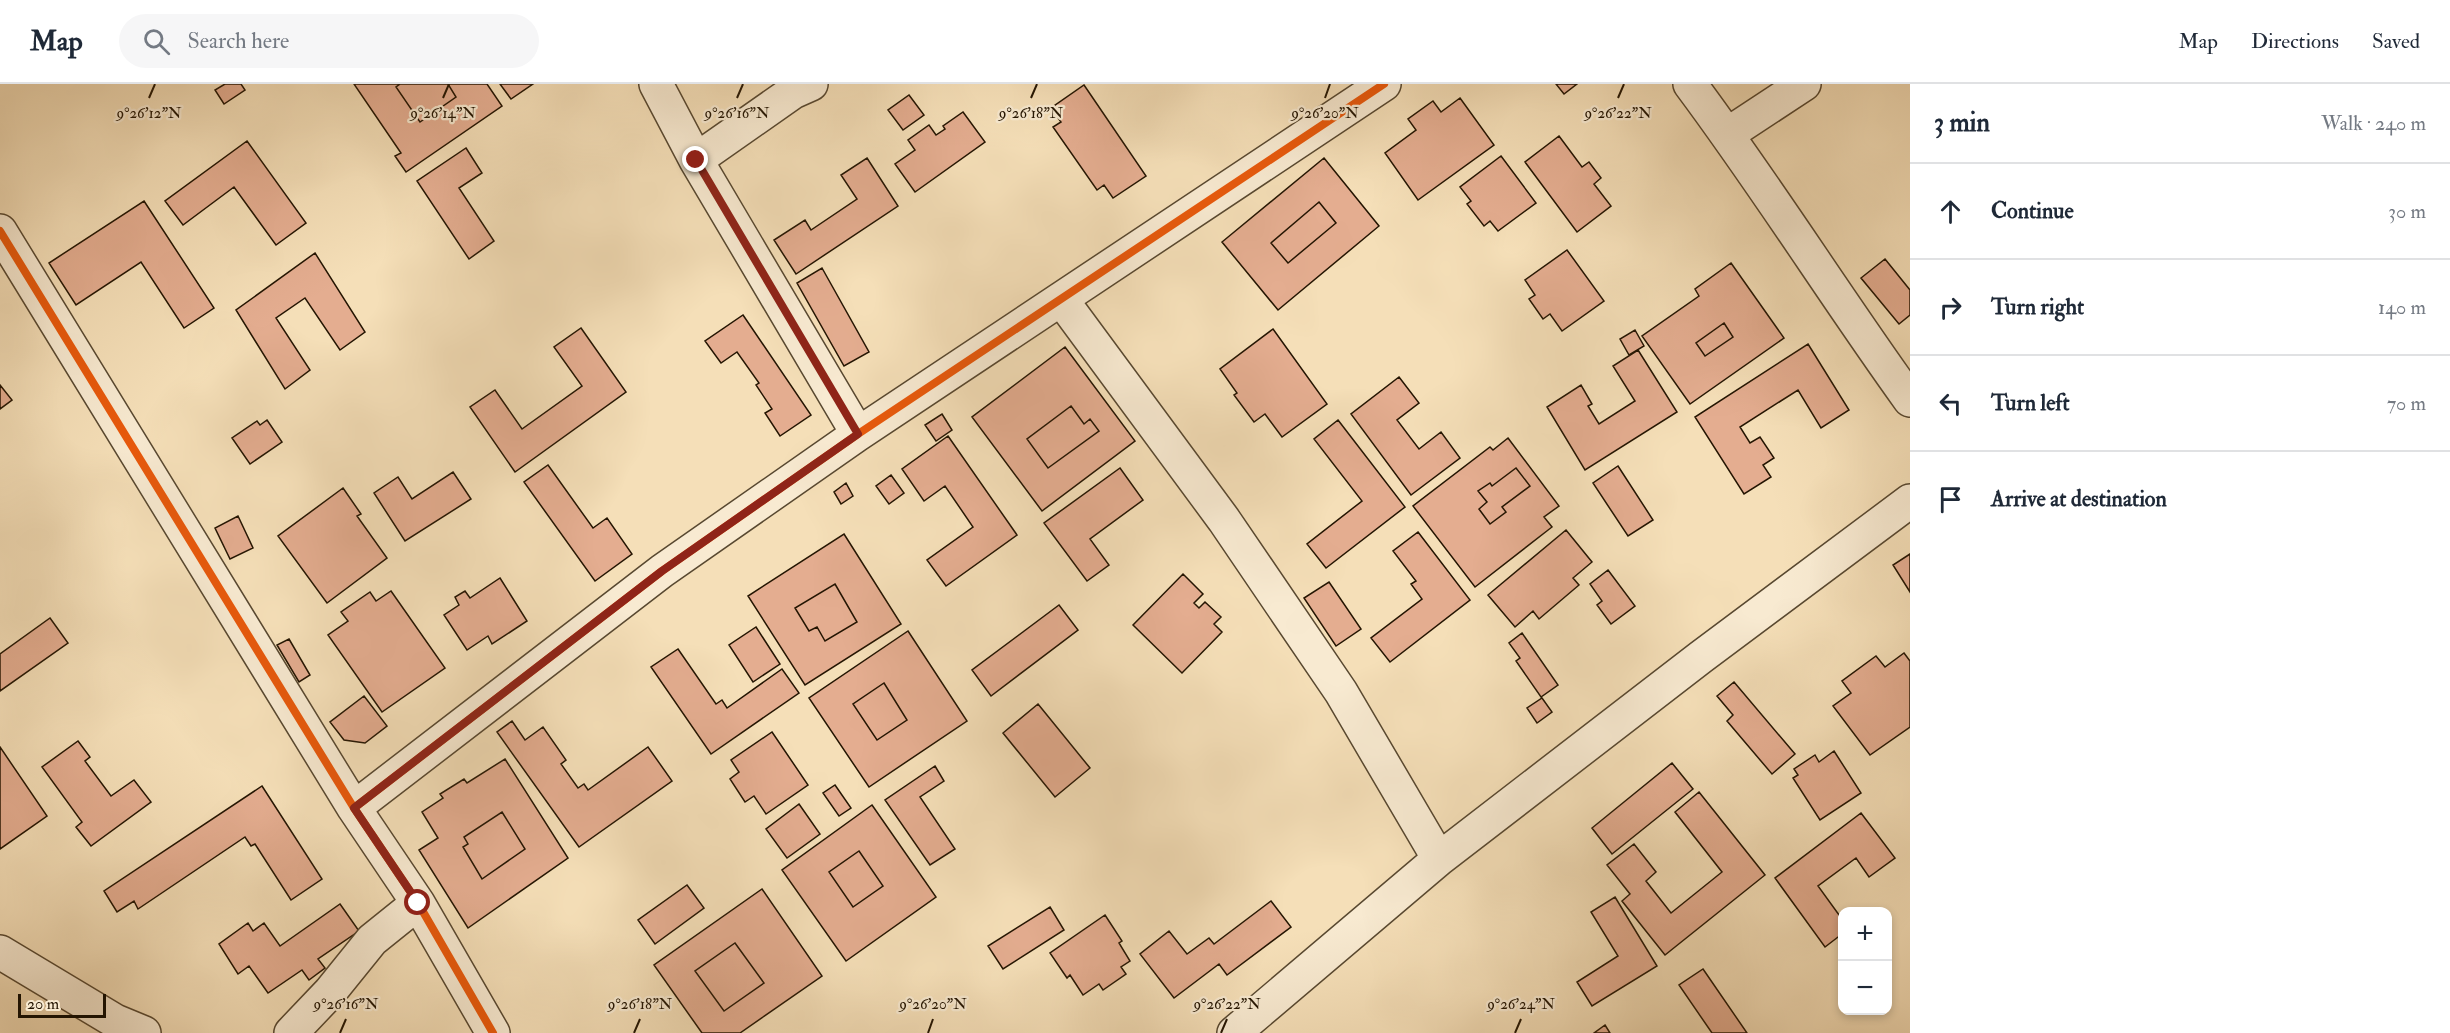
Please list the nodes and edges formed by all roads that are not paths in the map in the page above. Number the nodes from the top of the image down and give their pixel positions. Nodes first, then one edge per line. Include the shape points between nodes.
1 (656, 84) edge
2 (811, 84) edge
3 (1384, 84) edge
4 (1690, 84) edge
5 (1804, 84) edge
6 (1728, 134) junction
7 (696, 160) junction
8 (0, 231) edge
9 (1061, 299) junction
10 (1910, 400) edge
11 (858, 434) junction
12 (1910, 501) edge
13 (354, 808) junction
14 (1439, 859) junction
15 (418, 903) junction
16 (0, 952) edge
17 (144, 1033) edge
18 (291, 1033) edge
19 (493, 1033) edge
20 (1234, 1033) edge

1 - 7 street
2 - 7 street via 793,92
3 - 9 street
4 - 6 street
5 - 6 street
6 - 10 street
7 - 11 street
8 - 13 street
9 - 11 street
9 - 14 street via 1224,519 1341,692
11 - 13 street via 662,571
12 - 14 street
13 - 15 street
14 - 20 street
15 - 18 street via 372,940
15 - 19 street
16 - 17 street via 115,1021

